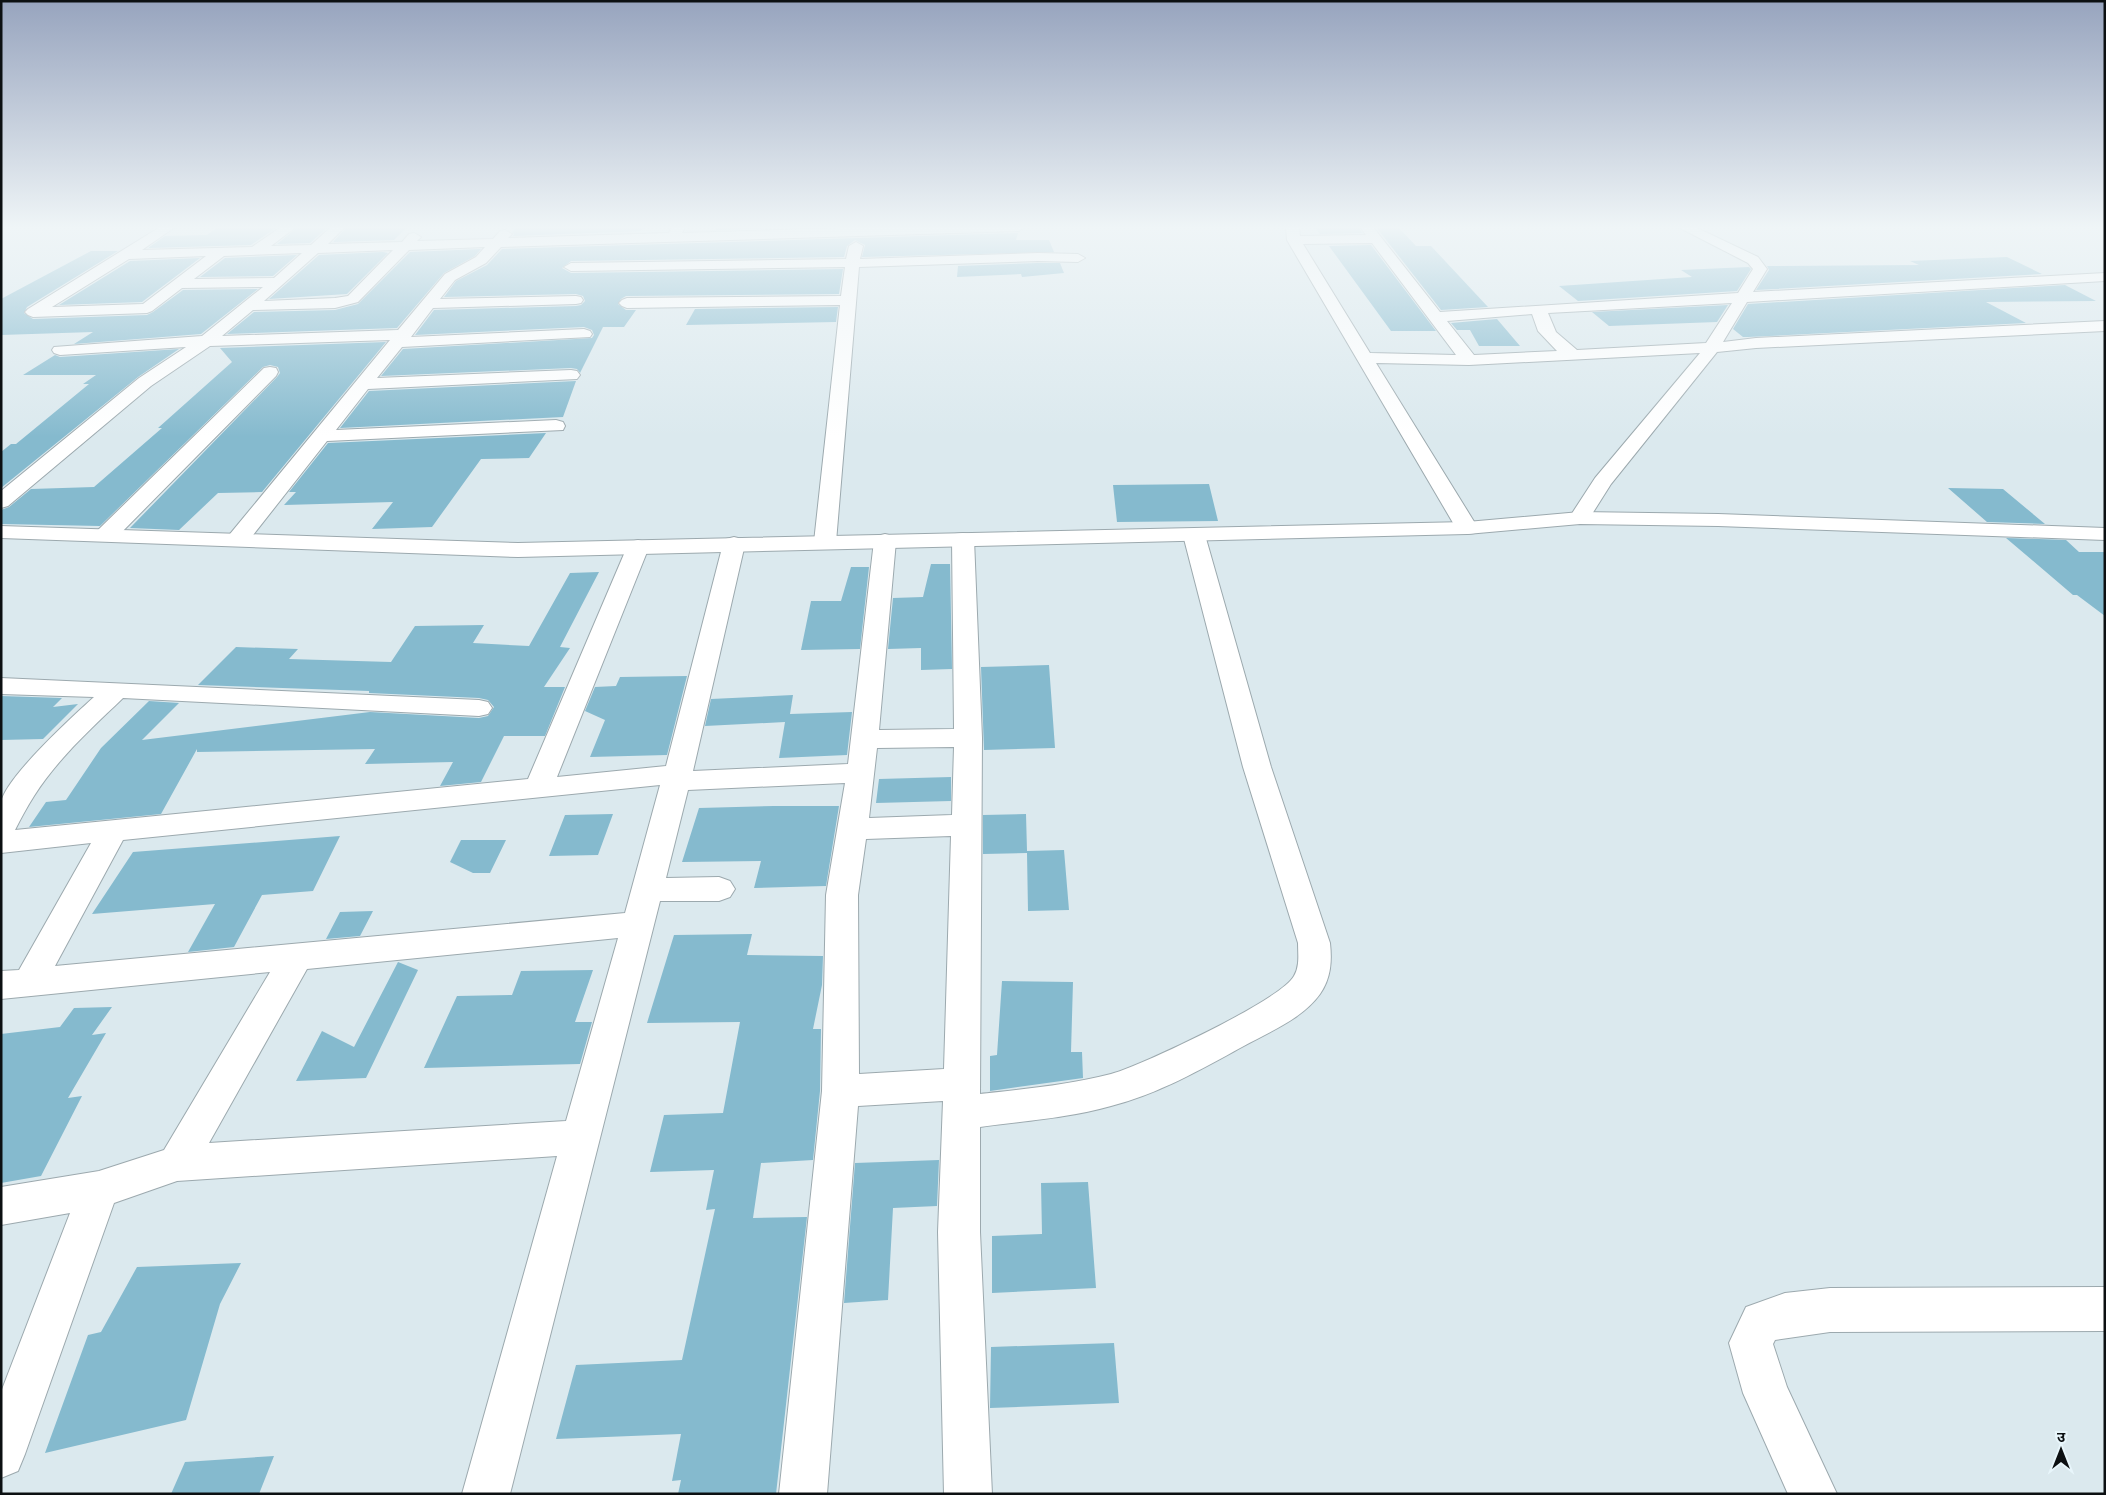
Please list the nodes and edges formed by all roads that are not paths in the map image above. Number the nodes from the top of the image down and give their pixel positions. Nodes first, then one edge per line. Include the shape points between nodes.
1 (58, 297) edge
2 (162, 297) edge
3 (260, 297) edge
4 (356, 297) edge
5 (435, 297) edge
6 (552, 297) edge
7 (848, 297) edge
8 (1329, 297) edge
9 (1420, 297) edge
10 (1763, 297) edge
11 (1742, 298) junction
12 (576, 300) dead end
13 (848, 300) junction
14 (549, 301) junction
15 (627, 303) dead end
16 (429, 304) junction
17 (249, 306) junction
18 (1539, 309) junction
19 (1435, 317) junction
20 (2105, 326) edge
21 (584, 334) dead end
22 (402, 338) junction
23 (206, 341) junction
24 (1711, 348) junction
25 (60, 350) dead end
26 (1572, 354) junction
27 (1364, 358) junction
28 (1468, 360) junction
29 (270, 372) dead end
30 (571, 375) dead end
31 (364, 384) junction
32 (556, 426) dead end
33 (322, 436) junction
34 (1, 502) edge
35 (1580, 518) junction
36 (1466, 528) junction
37 (1, 532) edge
38 (106, 534) junction
39 (2105, 534) edge
40 (1194, 535) junction
41 (238, 539) junction
42 (963, 539) junction
43 (886, 541) junction
44 (825, 542) junction
45 (734, 544) junction
46 (638, 547) junction
47 (1, 686) edge
48 (117, 690) junction
49 (479, 708) dead end
50 (968, 738) junction
51 (864, 739) junction
52 (861, 773) junction
53 (677, 778) junction
54 (539, 787) junction
55 (966, 825) junction
56 (1, 829) edge
57 (853, 829) junction
58 (114, 830) junction
59 (1, 842) edge
60 (719, 888) dead end
61 (647, 890) junction
62 (638, 924) junction
63 (297, 956) junction
64 (15, 984) edge
65 (841, 1091) junction
66 (962, 1099) junction
67 (581, 1137) junction
68 (177, 1164) junction
69 (99, 1190) junction
70 (1, 1206) edge
71 (2105, 1309) edge
72 (1, 1454) edge
73 (486, 1494) edge
74 (803, 1494) edge
75 (968, 1494) edge
76 (1813, 1494) edge

1 - 2 street via 33,312 147,308
3 - 17 street
4 - 17 street via 336,303
5 - 16 street
6 - 14 street
7 - 13 street
8 - 27 street
9 - 19 street
10 - 11 street
11 - 18 street
11 - 24 street
12 - 14 street
13 - 15 street
13 - 44 street
14 - 16 street
16 - 22 street
17 - 23 street
18 - 19 street
18 - 26 street via 1547,334
19 - 28 street
20 - 24 street
21 - 22 street
22 - 23 street
22 - 31 street
23 - 25 street
23 - 34 street via 145,382
24 - 26 street
24 - 35 street via 1602,482
26 - 28 street
27 - 28 street
27 - 36 street
29 - 38 street
30 - 31 street
31 - 33 street
32 - 33 street
33 - 41 street
35 - 36 street
35 - 39 street via 1728,520
36 - 40 street
37 - 38 street
38 - 41 street
40 - 42 street
40 - 66 street via 1257,767 1314,944 1315,965 1309,983 1280,1010 1134,1084 1062,1100
41 - 46 street via 518,550
42 - 43 street
42 - 50 street
43 - 44 street
43 - 51 street
44 - 45 street
45 - 46 street
45 - 53 street
46 - 54 street
47 - 48 street
48 - 49 street
48 - 56 street via 39,765 20,792
50 - 51 street
50 - 55 street
51 - 52 street
52 - 53 street
52 - 57 street
53 - 54 street
53 - 61 street
54 - 58 street
55 - 57 street
55 - 66 street
57 - 65 street via 842,895
58 - 59 street
58 - 64 street
60 - 61 street
61 - 62 street
62 - 63 street
62 - 67 street
63 - 64 street
63 - 68 street
65 - 66 street
65 - 74 street
66 - 75 street via 959,1232
67 - 68 street
67 - 73 street
68 - 69 street
69 - 70 street
69 - 72 street
71 - 76 street via 1830,1310 1785,1315 1761,1322 1751,1343 1766,1394

